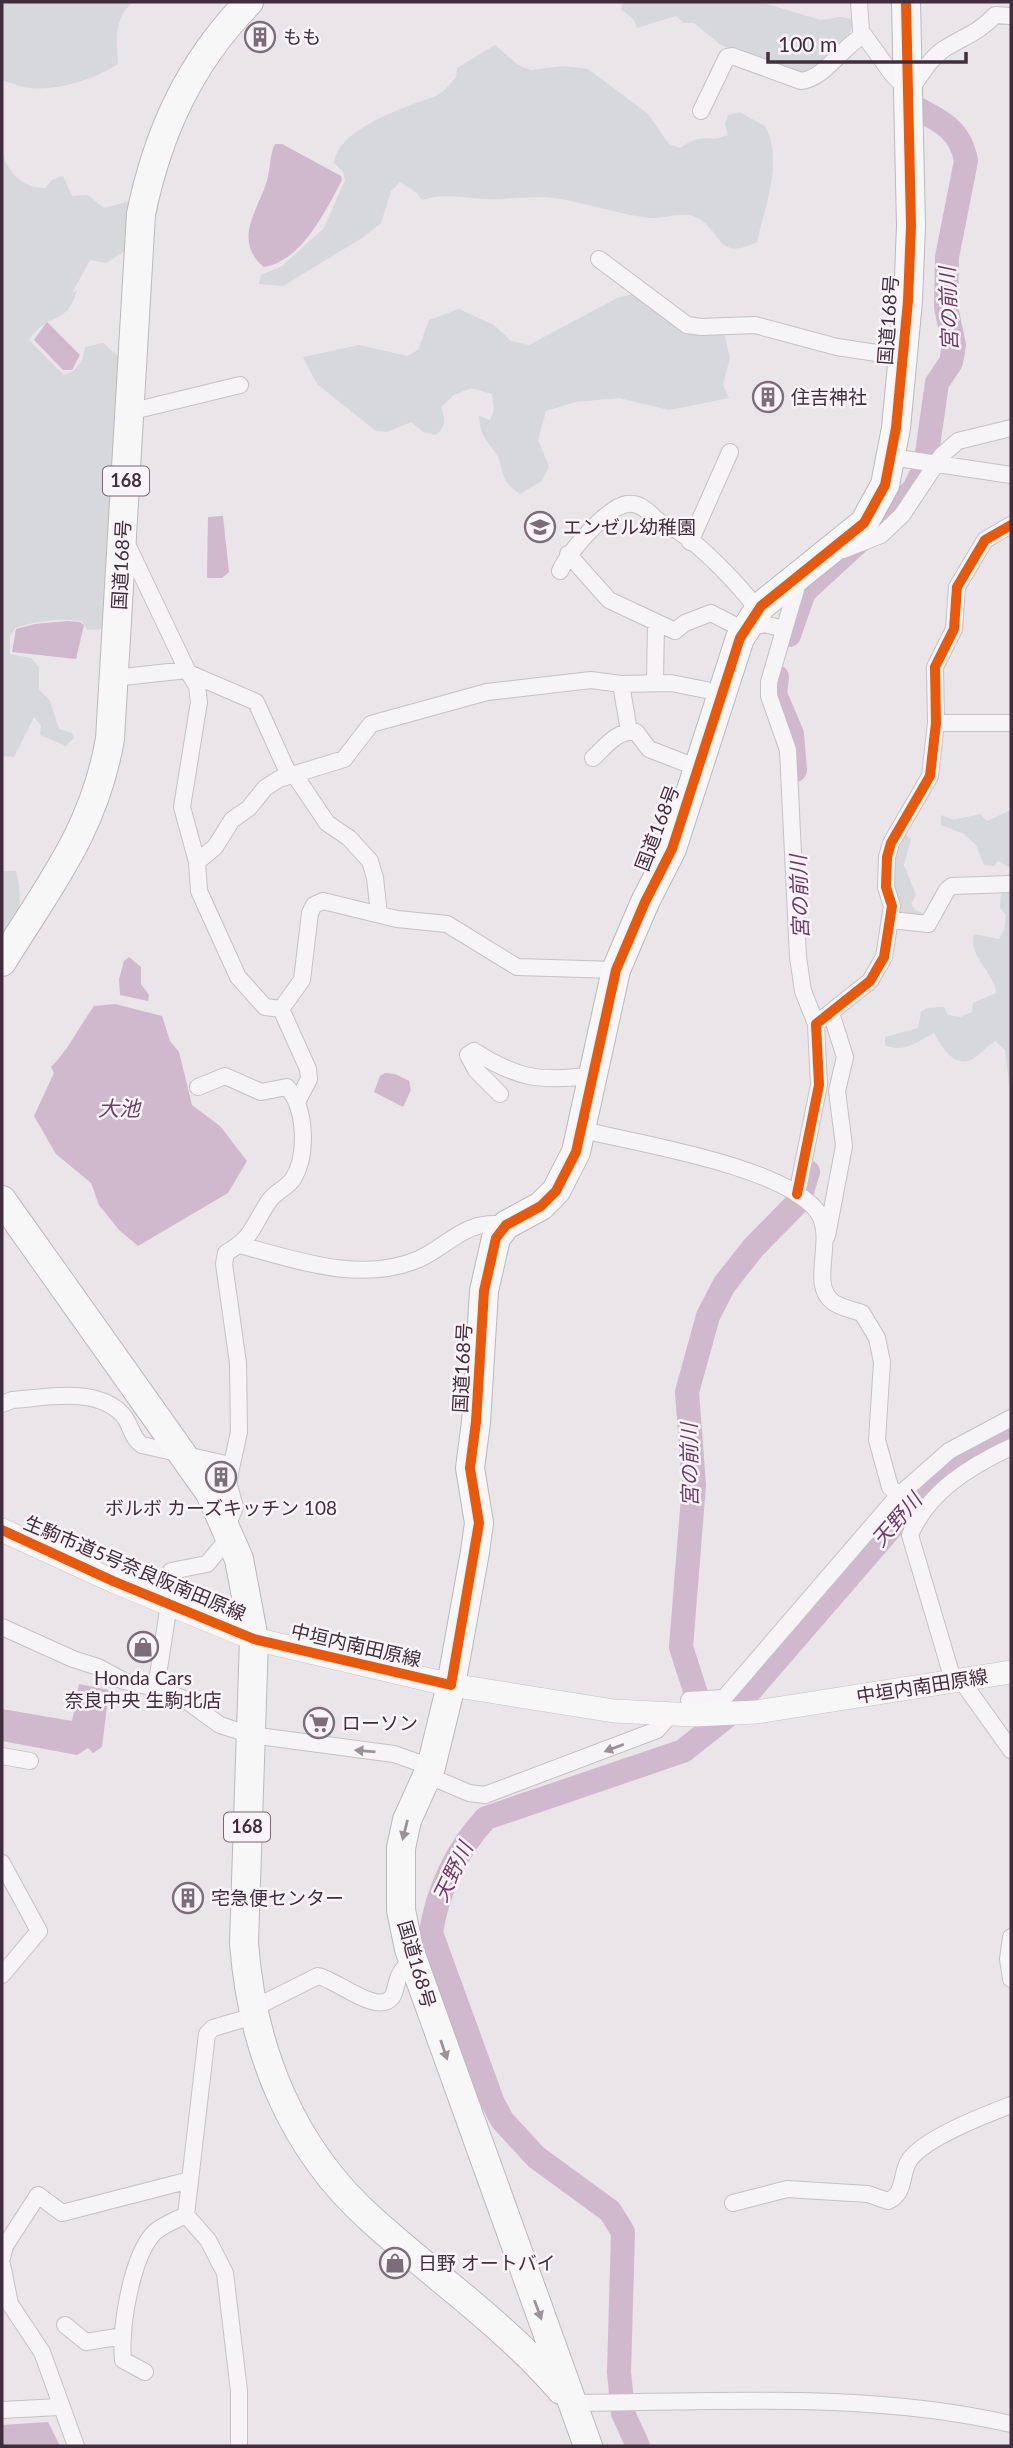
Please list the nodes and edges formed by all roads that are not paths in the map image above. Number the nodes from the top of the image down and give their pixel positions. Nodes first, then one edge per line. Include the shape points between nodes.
1 (249, 2) edge
2 (859, 2) edge
3 (906, 2) edge
4 (1011, 16) edge
5 (864, 35) junction
6 (907, 92) junction
7 (701, 111) dead end
8 (598, 260) dead end
9 (903, 357) junction
10 (240, 385) dead end
11 (130, 412) junction
12 (1011, 428) edge
13 (730, 452) dead end
14 (891, 457) junction
15 (936, 464) junction
16 (1011, 475) edge
17 (877, 502) junction
18 (902, 515) junction
19 (1011, 525) edge
20 (123, 536) junction
21 (690, 542) junction
22 (568, 554) junction
23 (810, 566) junction
24 (560, 570) dead end
25 (751, 620) junction
26 (656, 623) junction
27 (784, 629) junction
28 (188, 671) junction
29 (114, 678) junction
30 (655, 681) junction
31 (621, 684) junction
32 (721, 693) junction
33 (936, 723) junction
34 (1011, 723) edge
35 (629, 731) junction
36 (593, 758) dead end
37 (698, 768) junction
38 (292, 774) junction
39 (197, 862) junction
40 (1011, 884) edge
41 (379, 914) junction
42 (891, 920) junction
43 (2, 962) edge
44 (616, 970) junction
45 (281, 1009) junction
46 (831, 1013) junction
47 (816, 1024) junction
48 (596, 1074) junction
49 (198, 1087) dead end
50 (500, 1094) dead end
51 (297, 1102) junction
52 (583, 1130) junction
53 (801, 1196) junction
54 (2, 1200) edge
55 (506, 1225) junction
56 (826, 1240) junction
57 (240, 1245) junction
58 (2, 1404) edge
59 (1011, 1418) edge
60 (1011, 1447) edge
61 (185, 1457) junction
62 (230, 1465) junction
63 (897, 1497) junction
64 (918, 1515) junction
65 (2, 1530) edge
66 (229, 1530) junction
67 (164, 1602) junction
68 (2, 1627) edge
69 (254, 1639) junction
70 (1011, 1672) edge
71 (957, 1680) junction
72 (451, 1685) junction
73 (156, 1688) junction
74 (694, 1707) junction
75 (671, 1714) junction
76 (251, 1735) junction
77 (1011, 1750) edge
78 (2, 1756) edge
79 (30, 1762) dead end
80 (430, 1772) junction
81 (2, 1863) edge
82 (1011, 1937) edge
83 (412, 1958) junction
84 (2, 1975) edge
85 (1011, 1979) edge
86 (253, 2012) junction
87 (1011, 2105) edge
88 (190, 2180) junction
89 (733, 2203) dead end
90 (186, 2215) junction
91 (2, 2258) edge
92 (2, 2264) edge
93 (65, 2325) dead end
94 (123, 2336) junction
95 (145, 2372) dead end
96 (573, 2403) junction
97 (59, 2407) junction
98 (2, 2410) edge
99 (1011, 2424) edge
100 (76, 2446) edge
101 (239, 2446) edge
102 (588, 2446) edge

1 - 11 highway, 国道168号 / 168 via 205,52 183,89 164,128 150,174 141,214
2 - 5 street
3 - 6 highway, 国道168号
4 - 6 street via 995,15 983,29 945,48
5 - 6 street
5 - 7 street via 809,80 727,57
6 - 9 highway, 国道168号 via 911,226
8 - 9 street via 687,325 755,324 837,347
9 - 14 highway, 国道168号
10 - 11 street
11 - 20 highway, 国道168号 / 168
12 - 15 street via 958,441
13 - 21 street
14 - 15 street
14 - 17 highway, 国道168号
15 - 16 street
15 - 18 street
17 - 18 street
17 - 23 highway, 国道168号 via 852,535
18 - 23 street via 881,535
19 - 33 street via 985,540 957,587 954,629 935,667
20 - 28 street
20 - 29 highway, 国道168号 / 168
21 - 22 street via 642,506 628,504 616,508
21 - 25 street via 742,589
22 - 24 street
22 - 26 street via 609,600
23 - 25 highway, 国道168号
23 - 27 street
25 - 26 street via 711,612 675,631
25 - 27 street
25 - 32 highway, 国道168号
26 - 30 street
27 - 47 street via 769,696 788,750 799,957 803,990
28 - 29 street
28 - 38 street via 256,702
28 - 39 street via 197,686 198,709 182,807
29 - 43 highway, 国道168号 / 168 via 110,739 93,808 77,844
30 - 31 street
30 - 32 street
31 - 35 street
31 - 38 street via 591,680 487,692 372,724 344,759
32 - 37 highway, 国道168号
33 - 34 street
33 - 42 street via 930,776 887,857
35 - 36 street
35 - 37 street via 636,732 649,749
37 - 44 highway, 国道168号 via 672,849
38 - 39 street via 265,788 232,820 215,848
38 - 41 street via 327,823 355,843 370,861
39 - 45 street via 199,891 237,977 265,1007
40 - 42 street via 952,886 928,924
41 - 44 street via 447,924 517,967
41 - 45 street via 323,901 314,905 302,980
42 - 46 street via 878,972
44 - 48 highway, 国道168号
45 - 51 street via 308,1069 309,1079
46 - 47 street
46 - 56 street via 845,1057 837,1091 844,1154
47 - 53 street via 819,1085
48 - 50 street via 523,1076 503,1070 474,1051 468,1055
48 - 52 highway, 国道168号
49 - 51 street via 225,1076 261,1092 287,1087
51 - 57 street via 302,1145 293,1179 272,1197
52 - 53 street via 722,1164
52 - 55 highway, 国道168号 via 556,1191 541,1206
53 - 56 street via 818,1213
54 - 61 highway, 国道168号 / 168
55 - 57 street via 469,1228 419,1259 369,1270 317,1264
55 - 72 highway, 国道168号 / 168 via 496,1238 484,1291 470,1468 479,1523
56 - 63 street via 822,1278 828,1298 862,1313 877,1338 884,1378 877,1440
57 - 62 street via 226,1254 225,1264 239,1363 239,1432
58 - 61 street via 88,1397 122,1413 136,1442
59 - 63 street via 949,1451
60 - 64 street via 956,1479
61 - 62 street
61 - 66 highway, 国道168号 / 168 via 211,1493
62 - 66 street via 228,1482 235,1507
63 - 64 street
63 - 74 street via 724,1698
64 - 71 street via 910,1535
65 - 67 main road, 生駒市道5号奈良阪南田原線
66 - 67 street via 207,1564 171,1571
66 - 69 highway, 国道168号 / 168 via 246,1584
67 - 69 main road, 生駒市道5号奈良阪南田原線
67 - 73 street
68 - 73 street via 124,1681
69 - 72 main road, 中垣内南田原線
69 - 76 highway, 国道168号 / 168
70 - 71 main road, 中垣内南田原線
71 - 74 main road, 中垣内南田原線 via 756,1712
71 - 77 street
72 - 75 main road, 中垣内南田原線 via 614,1711
72 - 80 highway, 国道168号 / 168
73 - 76 street via 184,1699 220,1725
74 - 75 main road, 中垣内南田原線
75 -> 80 street via 657,1730 485,1795 469,1793
80 -> 76 street via 394,1754
76 - 86 highway, 国道168号 / 168 via 244,1943
78 - 79 street
80 -> 83 highway, 国道168号 / 168 via 407,1820 401,1848 401,1910
81 - 84 street via 39,1931
82 - 85 street
83 - 86 street via 384,2003 366,2000 318,1976
83 -> 96 highway, 国道168号 / 168
86 - 88 street via 207,2034
86 - 96 highway, 国道168号 / 168 via 287,2111 344,2193 534,2358
87 - 89 street via 965,2123 921,2150 910,2160 899,2193 888,2201 867,2194 787,2189
88 - 90 street
88 - 91 street via 62,2213 38,2195
90 - 94 street via 153,2233 145,2248 133,2275
90 - 101 street via 208,2240 225,2273 239,2391
92 - 97 street via 10,2304 41,2352
93 - 94 street via 86,2342
94 - 95 street via 123,2360
96 - 99 street via 794,2402 959,2412
96 - 102 highway, 国道168号 / 168
97 - 98 street
97 - 100 street

